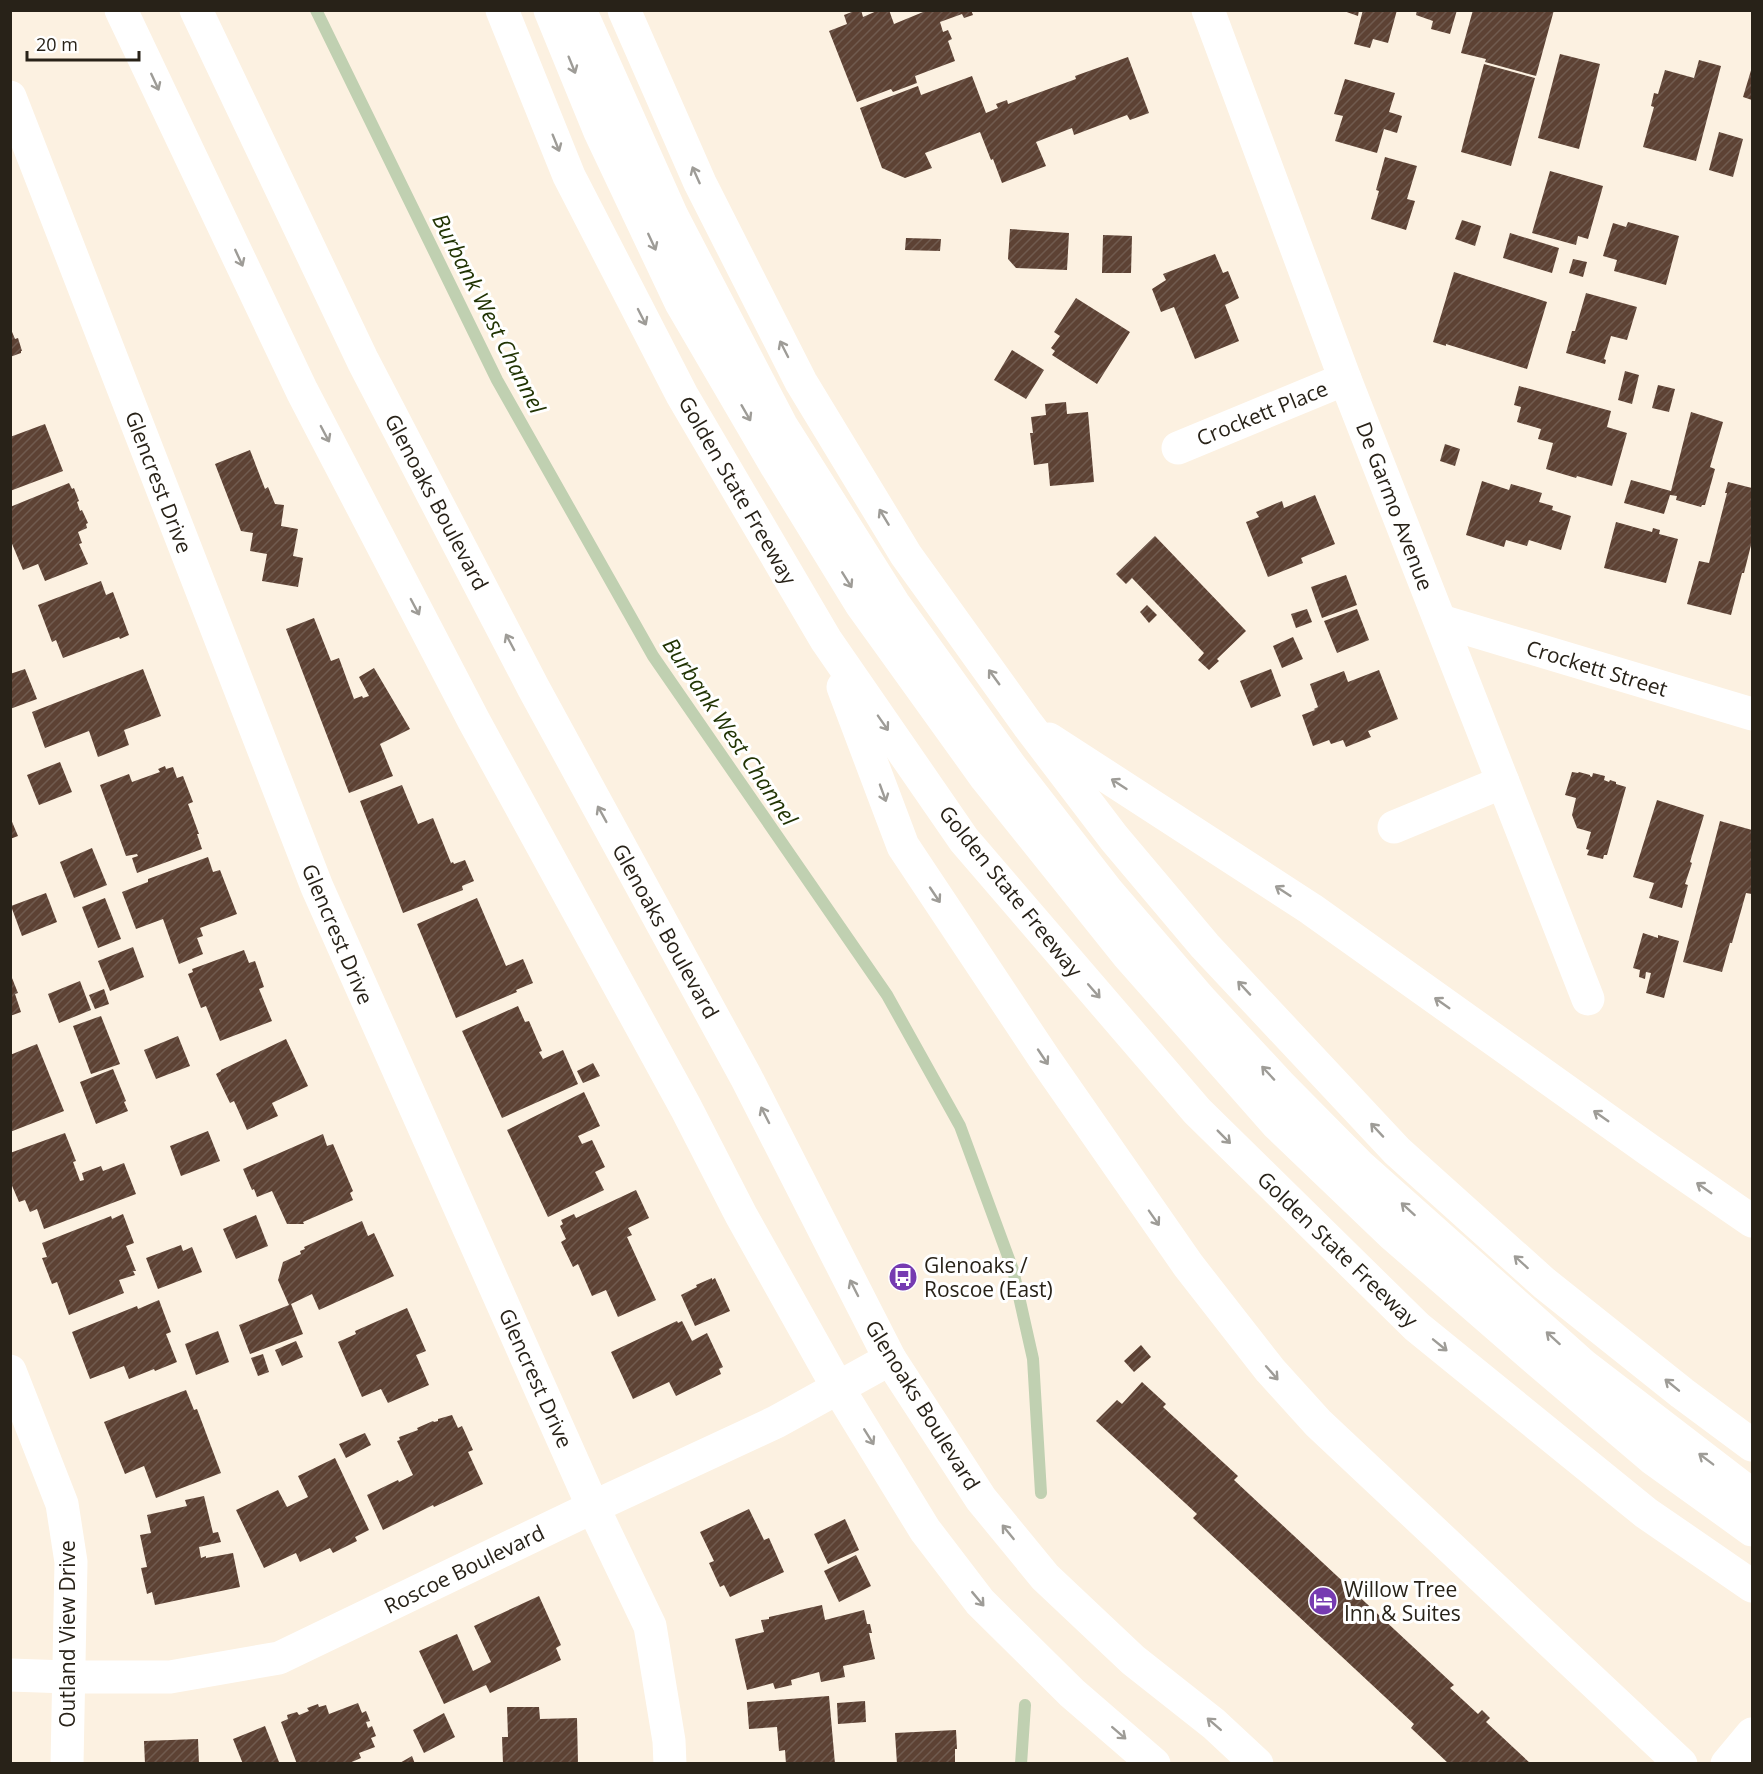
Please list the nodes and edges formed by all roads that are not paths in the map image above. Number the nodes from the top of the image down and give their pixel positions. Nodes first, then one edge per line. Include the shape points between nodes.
1 (121, 10) edge
2 (196, 10) edge
3 (502, 10) edge
4 (550, 10) edge
5 (580, 10) edge
6 (624, 10) edge
7 (1208, 10) edge
8 (10, 97) edge
9 (1345, 379) junction
10 (1178, 448) dead end
11 (1441, 621) junction
12 (826, 640) junction
13 (1752, 714) edge
14 (1028, 725) junction
15 (1503, 782) junction
16 (1394, 827) dead end
17 (1588, 999) dead end
18 (1752, 1221) edge
19 (890, 1359) junction
20 (10, 1371) edge
21 (838, 1388) junction
22 (1752, 1444) edge
23 (1752, 1495) edge
24 (593, 1507) junction
25 (1752, 1530) edge
26 (1752, 1586) edge
27 (10, 1675) edge
28 (68, 1677) junction
29 (67, 1764) edge
30 (670, 1764) edge
31 (1154, 1764) edge
32 (1257, 1764) edge
33 (1681, 1764) edge

1 -> 21 main road via 314,413 474,721
19 -> 2 main road, Glenoaks Boulevard via 746,1077 539,699 369,372
3 -> 12 main road, Golden State Freeway via 569,176 682,395
4 -> 25 main road via 600,132 681,303 861,604 986,778 1127,954 1277,1124 1393,1235 1652,1458
23 -> 5 main road via 1583,1365 1360,1166 1278,1084 1108,892 1011,767 901,613 781,425 672,216
14 -> 6 main road via 906,555 801,382 700,183
7 - 9 main road, De Garmo Avenue
8 - 24 main road, Glencrest Drive via 317,887
9 - 10 main road, Crockett Place
9 - 11 main road, De Garmo Avenue
11 - 13 main road, Crockett Street
11 - 15 main road, De Garmo Avenue
12 -> 26 main road, Golden State Freeway via 964,840 1197,1111 1417,1327 1646,1513
12 -> 33 main road via 903,846 1188,1265 1270,1370 1318,1423
18 -> 14 main road via 1311,909
22 -> 14 main road via 1544,1283 1397,1151 1205,946 1114,838
15 - 16 main road
15 - 17 main road, De Garmo Avenue
19 - 21 main road, Roscoe Boulevard
32 -> 19 main road, Glenoaks Boulevard via 1214,1724 1133,1660 1045,1577 981,1499
20 - 28 main road, Outland View Drive via 62,1504 71,1562
21 - 24 main road, Roscoe Boulevard via 776,1422
21 -> 31 main road via 925,1530 980,1602 1072,1693
24 - 28 main road, Roscoe Boulevard via 279,1658 170,1677
24 - 30 main road, Glencrest Drive via 650,1626
27 - 28 main road, Roscoe Boulevard
28 - 29 main road, Outland View Drive

